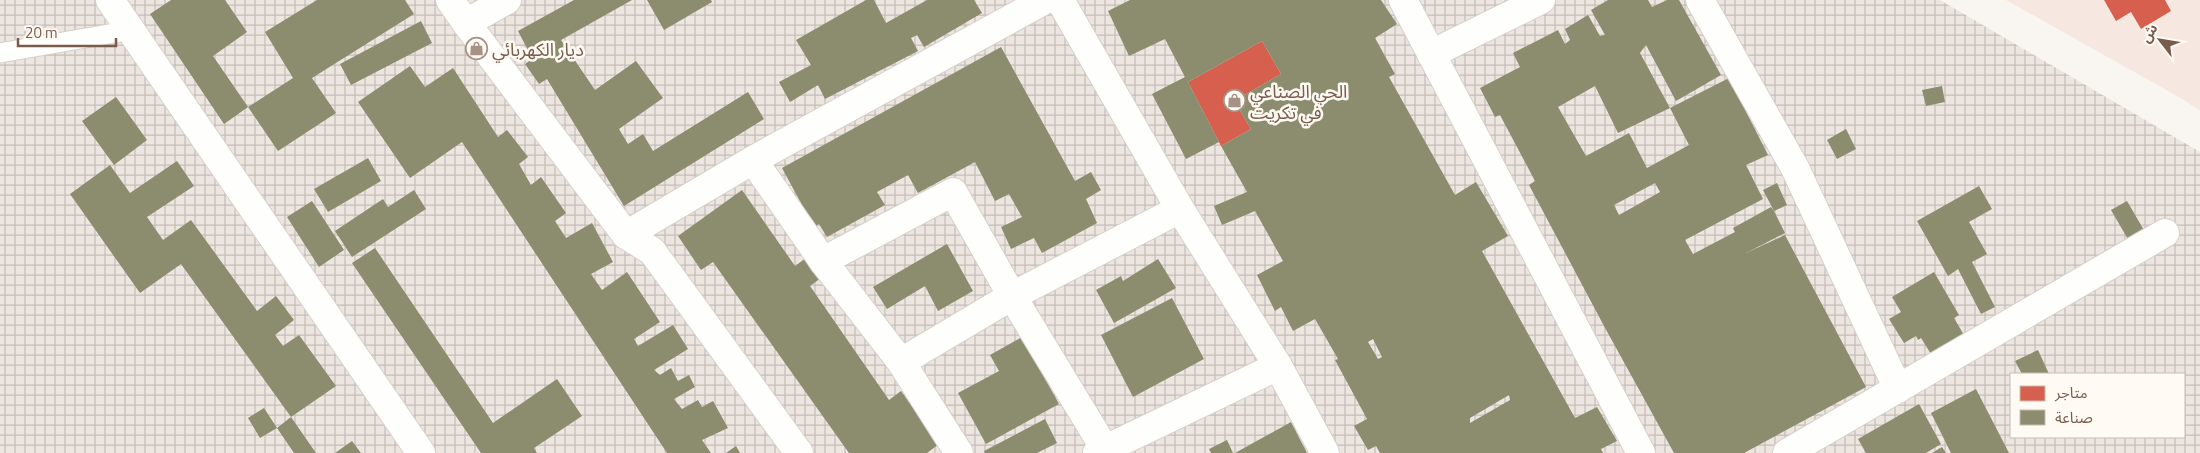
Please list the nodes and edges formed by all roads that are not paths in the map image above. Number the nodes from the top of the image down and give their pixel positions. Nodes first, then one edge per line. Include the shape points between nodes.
1 (110, 0) edge
2 (450, 0) edge
3 (507, 0) edge
4 (1045, 0) edge
5 (1060, 0) edge
6 (1403, 0) edge
7 (1542, 0) edge
8 (1700, 0) edge
9 (466, 23) junction
10 (132, 30) junction
11 (0, 53) edge
12 (1431, 54) junction
13 (752, 160) junction
14 (1180, 209) junction
15 (2165, 233) dead end
16 (626, 235) junction
17 (823, 261) junction
18 (1012, 296) junction
19 (901, 362) junction
20 (1278, 366) junction
21 (1898, 390) junction
22 (1101, 451) edge
23 (421, 453) edge
24 (799, 453) edge
25 (960, 453) edge
26 (1325, 453) edge
27 (1641, 453) edge
28 (1787, 453) edge

1 - 10 street
2 - 9 street
3 - 9 street
4 - 13 street
5 - 14 street
6 - 12 street
7 - 12 street
8 - 21 street via 1794,168
9 - 16 street
10 - 11 lane
10 - 23 street
12 - 27 street
13 - 16 street
13 - 17 street
14 - 18 street
14 - 20 street
15 - 21 street
16 - 24 street via 652,251
17 - 18 street via 953,192
17 - 19 street
18 - 19 street
18 - 22 street
19 - 25 street
20 - 22 street
20 - 26 street
21 - 28 street

